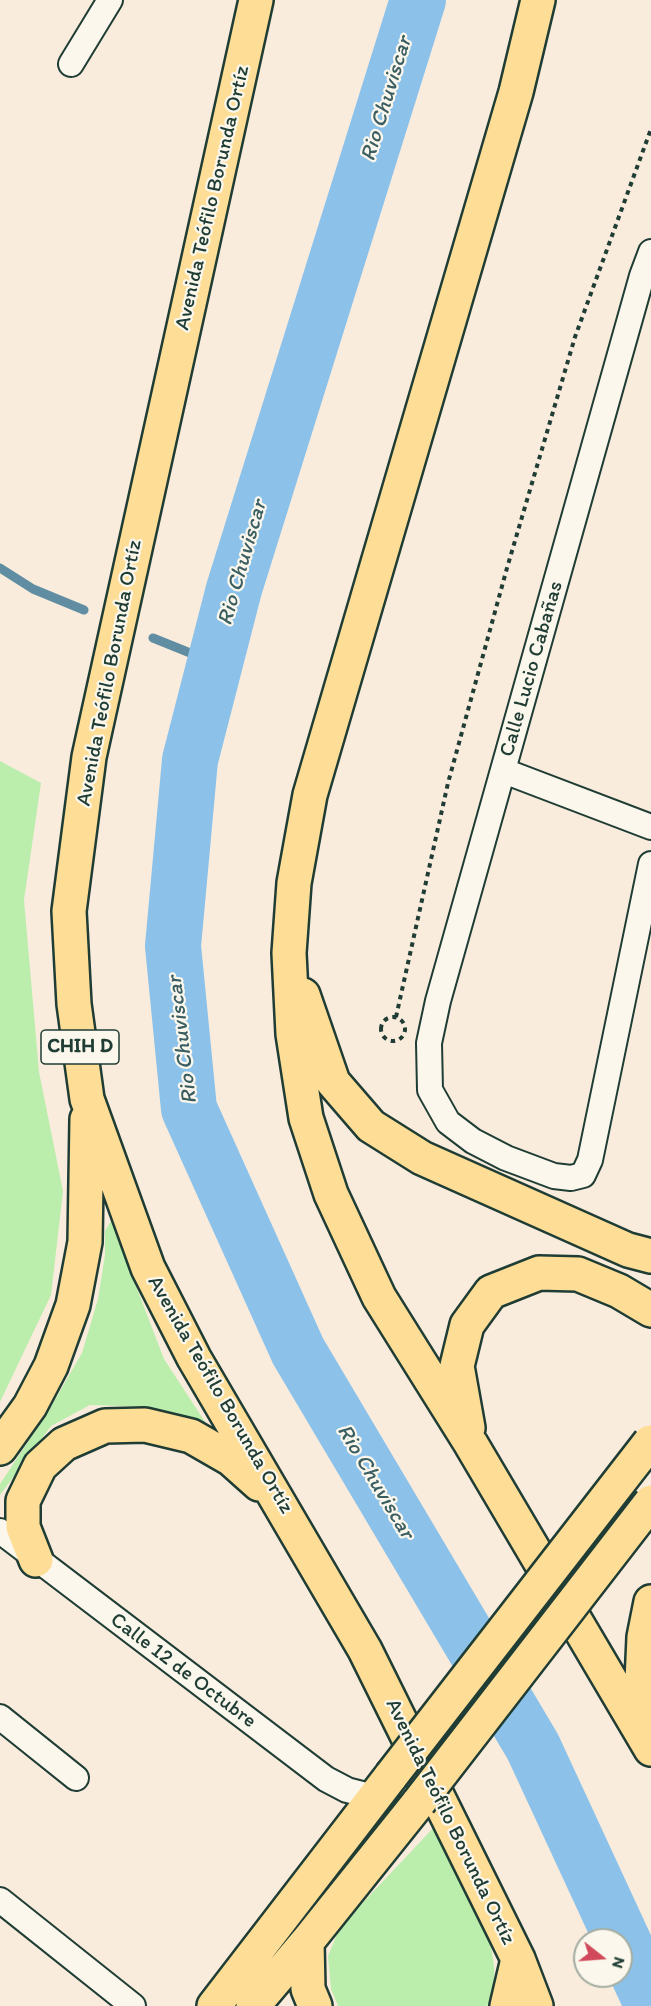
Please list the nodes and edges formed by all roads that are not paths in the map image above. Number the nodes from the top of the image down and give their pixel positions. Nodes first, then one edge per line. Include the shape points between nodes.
1 (110, 0) edge
2 (256, 0) edge
3 (538, 0) edge
4 (71, 64) dead end
5 (651, 252) edge
6 (646, 278) edge
7 (504, 771) junction
8 (651, 827) edge
9 (651, 864) edge
10 (290, 953) junction
11 (87, 1099) junction
12 (651, 1256) edge
13 (651, 1310) edge
14 (651, 1442) edge
15 (471, 1444) junction
16 (0, 1448) edge
17 (651, 1502) edge
18 (282, 1506) junction
19 (0, 1531) edge
20 (36, 1560) junction
21 (651, 1602) edge
22 (0, 1717) edge
23 (650, 1748) edge
24 (76, 1778) dead end
25 (382, 1786) junction
26 (0, 1900) edge
27 (307, 1942) junction
28 (518, 1959) junction
29 (133, 2006) edge
30 (214, 2006) edge
31 (253, 2006) edge
32 (315, 2006) edge
33 (507, 2006) edge
34 (536, 2006) edge

1 - 4 street
2 - 11 main road, Avenida Teófilo Borunda Ortíz / CHIH D via 89,757 69,912 74,1004
3 - 10 main road via 516,93 310,795 294,883
5 - 6 street, Calle Lucio Cabañas
6 - 7 street, Calle Lucio Cabañas
7 - 8 street
7 - 9 street, Calle Lucio Cabañas via 429,1043 430,1090 448,1122 474,1141 554,1176 583,1175 590,1160
10 - 12 main road via 333,1082 370,1126 422,1158 628,1250
10 - 15 main road via 293,1034 306,1118 331,1194 380,1297
11 - 16 main road via 85,1242 73,1305 51,1366 30,1406
11 - 18 main road, Avenida Teófilo Borunda Ortíz / CHIH D via 148,1268 194,1358
13 - 15 main road via 578,1274 539,1272 491,1292 467,1325 457,1366
14 - 25 main road, bridge
15 - 23 main road
17 - 27 main road, bridge
18 - 20 main road via 231,1458 191,1436 145,1425 105,1426 64,1444 40,1466 23,1501 23,1527
18 - 28 main road, Avenida Teófilo Borunda Ortíz / CHIH D via 365,1650
19 - 20 street, Calle 12 de Octubre
20 - 25 street, Calle 12 de Octubre via 326,1779 347,1790
21 - 23 main road via 642,1681
22 - 24 street
25 - 30 main road
26 - 29 street
27 - 31 main road
27 - 32 main road via 308,1989
28 - 33 main road
28 - 34 main road, Avenida Teófilo Borunda Ortíz / CHIH D

